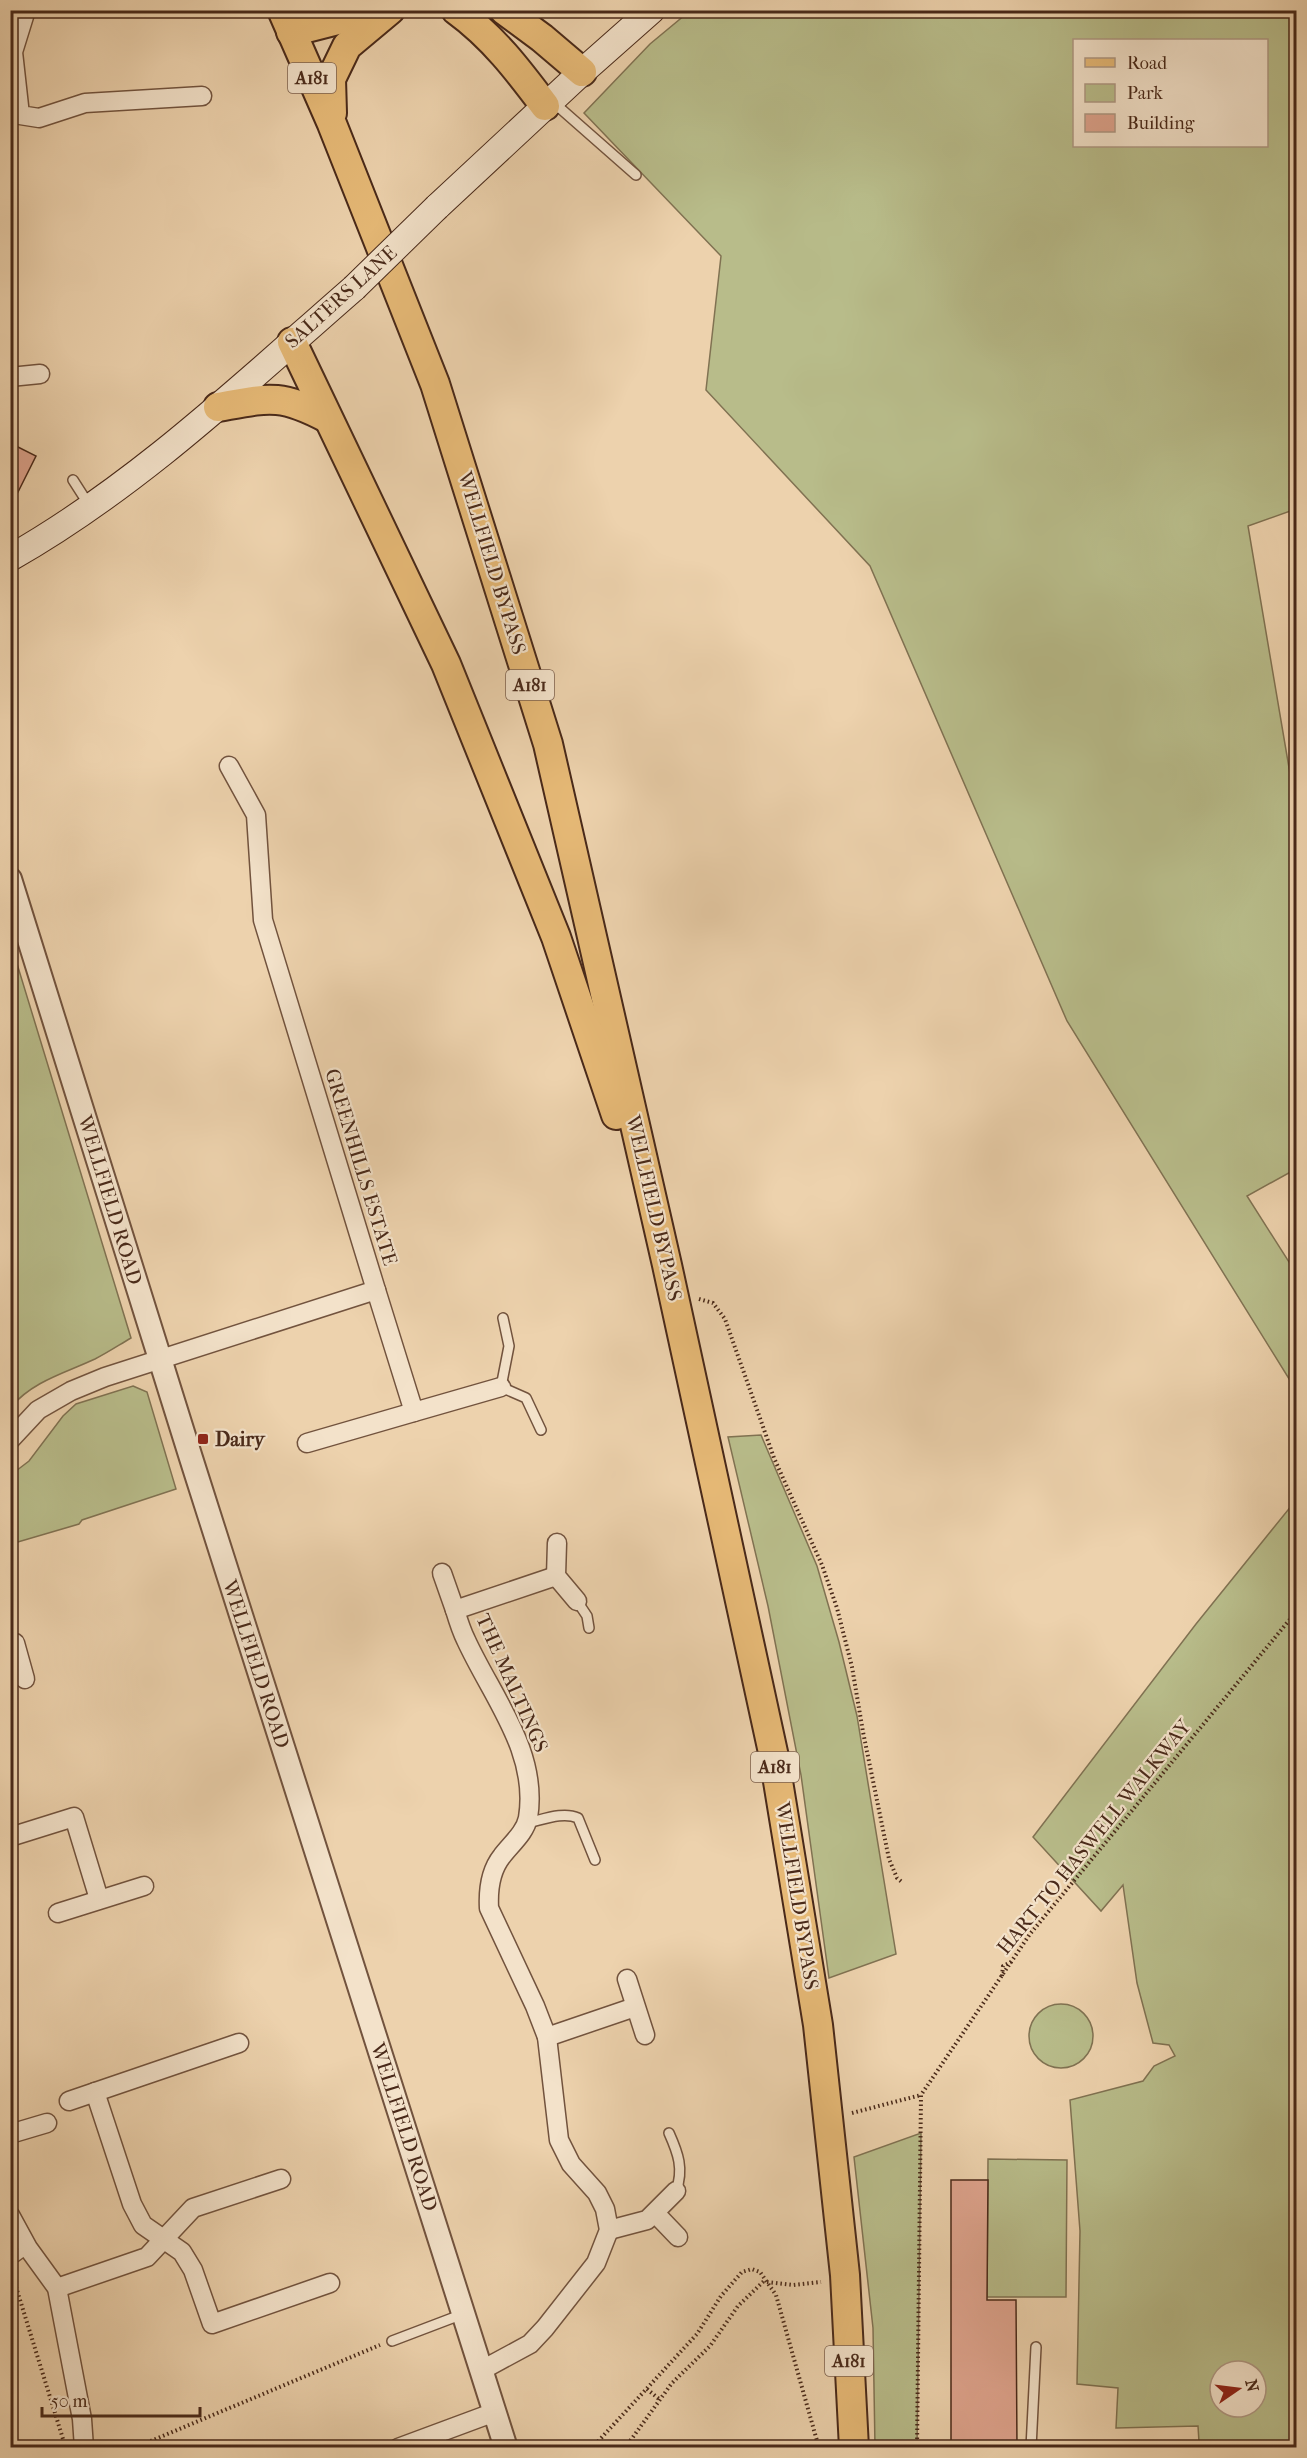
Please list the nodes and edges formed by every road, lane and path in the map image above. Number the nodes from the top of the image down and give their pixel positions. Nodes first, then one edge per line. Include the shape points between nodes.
1 (26, 10) edge
2 (377, 10) edge
3 (390, 10) edge
4 (456, 10) edge
5 (504, 10) edge
6 (652, 10) edge
7 (287, 22) edge
8 (582, 72) junction
9 (202, 96) dead end
10 (548, 104) junction
11 (332, 124) junction
12 (636, 175) dead end
13 (292, 342) junction
14 (40, 374) dead end
15 (10, 377) edge
16 (218, 407) junction
17 (327, 418) junction
18 (73, 480) dead end
19 (91, 507) junction
20 (10, 558) edge
21 (229, 766) dead end
22 (10, 879) edge
23 (667, 1265) junction
24 (376, 1290) junction
25 (675, 1300) junction
26 (503, 1318) dead end
27 (160, 1360) junction
28 (501, 1387) junction
29 (414, 1412) junction
30 (541, 1430) dead end
31 (10, 1440) edge
32 (307, 1443) dead end
33 (557, 1543) dead end
34 (442, 1573) dead end
35 (556, 1576) junction
36 (577, 1601) joint
37 (455, 1610) junction
38 (1296, 1612) edge
39 (589, 1628) dead end
40 (12, 1638) edge
41 (26, 1679) dead end
42 (527, 1823) junction
43 (10, 1838) edge
44 (595, 1860) dead end
45 (903, 1883) dead end
46 (144, 1886) dead end
47 (99, 1899) junction
48 (58, 1913) dead end
49 (627, 1979) dead end
50 (636, 2007) junction
51 (645, 2035) dead end
52 (547, 2037) junction
53 (238, 2043) dead end
54 (95, 2092) junction
55 (921, 2096) junction
56 (69, 2101) dead end
57 (828, 2119) junction
58 (47, 2123) dead end
59 (669, 2133) dead end
60 (10, 2134) edge
61 (281, 2179) dead end
62 (676, 2191) joint
63 (655, 2213) junction
64 (10, 2215) edge
65 (609, 2230) junction
66 (678, 2237) dead end
67 (162, 2240) junction
68 (28, 2248) junction
69 (10, 2261) edge
70 (10, 2267) edge
71 (845, 2275) junction
72 (766, 2281) junction
73 (330, 2283) dead end
74 (57, 2288) junction
75 (463, 2314) junction
76 (392, 2341) joint
77 (1036, 2347) dead end
78 (482, 2370) junction
79 (646, 2389) junction
80 (659, 2399) junction
81 (495, 2412) junction
82 (66, 2448) edge
83 (84, 2448) edge
84 (134, 2448) edge
85 (398, 2448) edge
86 (506, 2448) edge
87 (592, 2448) edge
88 (625, 2448) edge
89 (819, 2448) edge
90 (854, 2448) edge
91 (917, 2448) edge
92 (1031, 2448) edge

1 - 9 street via 13,52 20,115 39,118 85,104
2 - 7 main road
3 - 11 main road via 347,46 331,79
4 - 10 main road via 510,59
5 - 8 main road
6 - 8 main road, SALTERS LANE
7 - 11 main road, WELLFIELD BYPASS / A181
8 - 10 main road, SALTERS LANE
10 - 12 lane
10 - 13 main road, SALTERS LANE, bridge
11 - 23 main road, WELLFIELD BYPASS / A181 via 435,384 548,744
13 - 16 main road, SALTERS LANE
13 - 17 main road
14 - 15 street
16 - 17 main road via 268,398 301,404
16 - 19 main road, SALTERS LANE
17 - 23 main road via 446,664 552,926
18 - 19 lane
19 - 20 main road, SALTERS LANE
21 - 24 street, GREENHILLS ESTATE via 256,815 263,920
22 - 27 street, WELLFIELD ROAD
23 - 25 main road, WELLFIELD BYPASS / A181
24 - 27 street, GREENHILLS ESTATE
24 - 29 street
25 - 45 path via 713,1303 725,1319 774,1458 822,1565 852,1667 889,1859
25 - 57 main road, WELLFIELD BYPASS / A181 via 774,1757 818,2025
26 - 28 lane via 509,1346
27 - 31 street, GREENHILLS ESTATE via 71,1391 38,1410
27 - 75 street, WELLFIELD ROAD
28 - 29 street
28 - 30 lane via 526,1398
29 - 32 street
33 - 35 street
34 - 37 street, THE MALTINGS
35 - 36 street
35 - 37 street, THE MALTINGS
36 - 39 lane via 587,1616
37 - 42 street, THE MALTINGS via 465,1639 519,1744 531,1799
38 - 55 path, HART TO HASWELL WALKWAY via 1030,1934
40 - 41 street
42 - 44 lane via 572,1815 578,1818
42 - 52 street via 492,1874 489,1908
43 - 47 street via 74,1817
46 - 47 street
47 - 48 street
49 - 50 street
50 - 51 street
50 - 52 street
52 - 65 street via 559,2140 572,2164 597,2193
53 - 54 street
54 - 56 street
54 - 67 street via 132,2204 143,2225
55 - 57 path
55 - 91 path
57 - 71 main road, WELLFIELD BYPASS / A181
58 - 60 street
59 - 62 lane via 680,2166
61 - 67 street via 193,2208
62 - 63 street
63 - 65 street via 633,2225
63 - 66 street
64 - 68 street
65 - 78 street via 596,2263 545,2328 530,2344
67 - 73 street via 182,2252 193,2270 212,2324
67 - 74 street via 147,2257
68 - 69 lane
68 - 74 street
70 - 82 path
71 - 72 path via 793,2285
71 - 90 main road, WELLFIELD BYPASS / A181
72 - 79 path via 760,2272 741,2272 697,2334
72 - 80 path via 738,2306 710,2346
72 - 89 path via 776,2295
74 - 83 street
75 - 76 lane
75 - 78 street, WELLFIELD ROAD
76 - 84 path
77 - 92 lane
78 - 81 street, WELLFIELD ROAD
79 - 80 path
79 - 87 path
80 - 88 path
81 - 85 street
81 - 86 street, WELLFIELD ROAD

